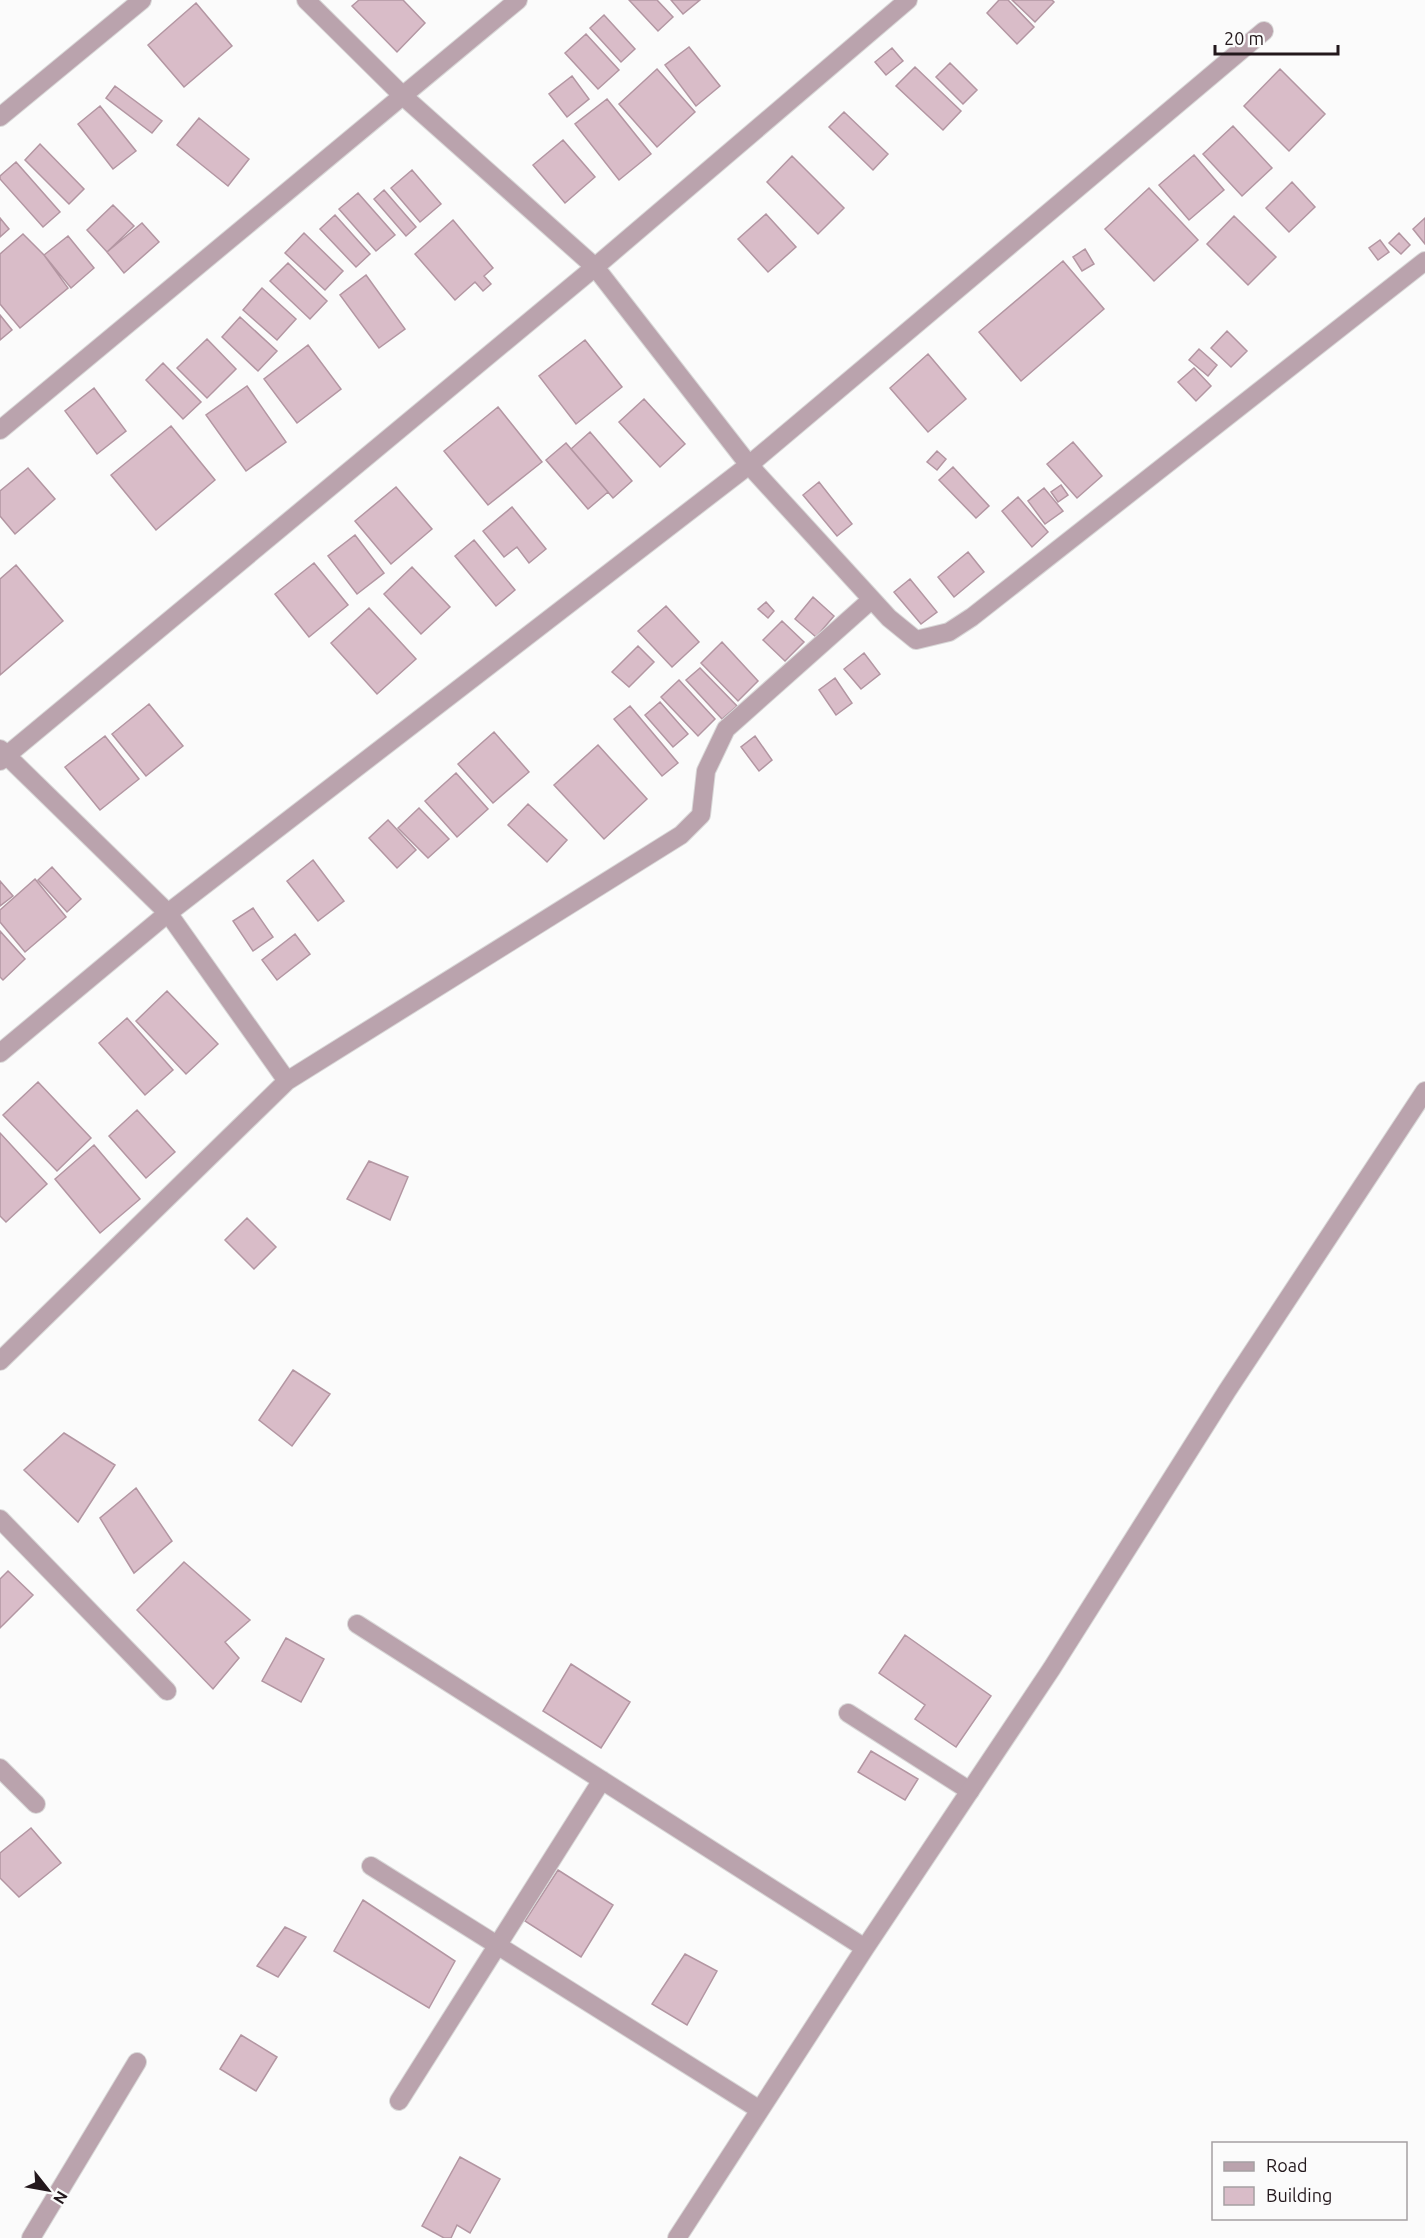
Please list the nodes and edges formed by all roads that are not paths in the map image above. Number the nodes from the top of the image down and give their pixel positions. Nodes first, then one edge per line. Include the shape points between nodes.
1 (142, 0) edge
2 (306, 0) edge
3 (518, 0) edge
4 (908, 0) edge
5 (1264, 31) dead end
6 (402, 96) junction
7 (0, 117) edge
8 (1425, 261) edge
9 (595, 267) junction
10 (0, 430) edge
11 (749, 465) junction
12 (872, 600) junction
13 (2, 755) edge
14 (168, 913) junction
15 (0, 1053) edge
16 (287, 1081) junction
17 (1425, 1091) edge
18 (0, 1361) edge
19 (0, 1519) edge
20 (357, 1624) dead end
21 (167, 1691) dead end
22 (848, 1713) dead end
23 (0, 1768) edge
24 (602, 1780) junction
25 (970, 1791) junction
26 (36, 1804) dead end
27 (371, 1866) dead end
28 (498, 1944) junction
29 (865, 1948) junction
30 (137, 2062) dead end
31 (399, 2101) dead end
32 (760, 2110) junction
33 (31, 2238) edge
34 (677, 2238) edge

1 - 7 street
2 - 6 street
3 - 6 street
4 - 9 street
5 - 11 street
6 - 9 street
6 - 10 street
8 - 12 street via 949,632 916,640
9 - 11 street
9 - 13 street
11 - 12 street
11 - 14 street
12 - 16 street via 726,729 706,771 701,815 681,835
13 - 14 street
14 - 15 street
14 - 16 street
16 - 18 street
17 - 25 street
19 - 21 street
20 - 24 street
22 - 25 street
23 - 26 street
24 - 28 street
24 - 29 street
25 - 29 street
27 - 28 street
28 - 31 street
28 - 32 street
29 - 32 street
30 - 33 street
32 - 34 street

